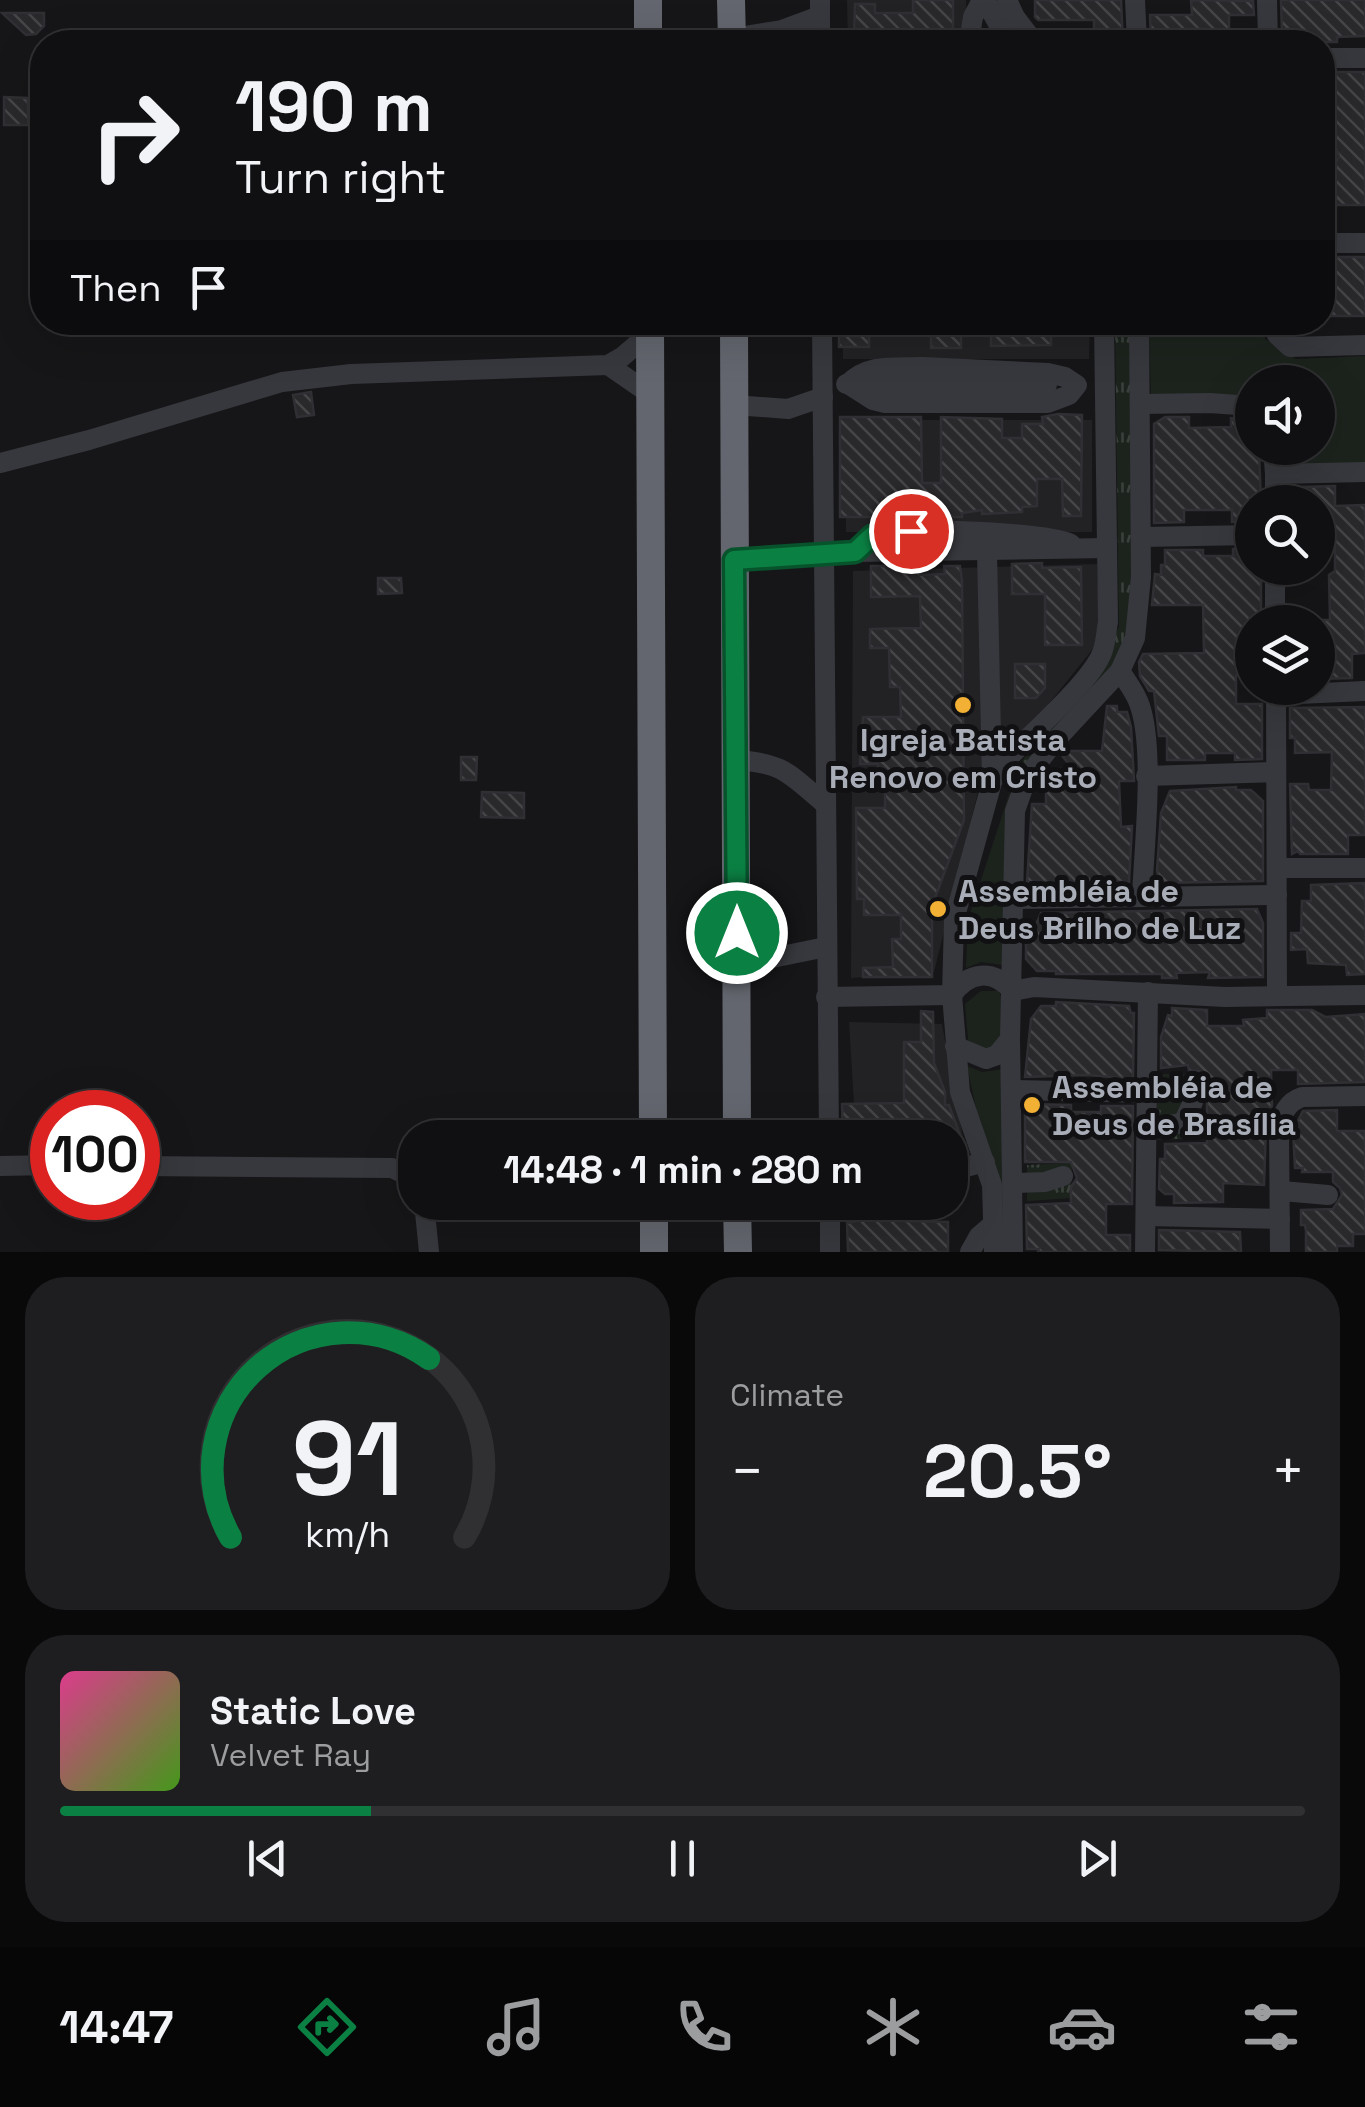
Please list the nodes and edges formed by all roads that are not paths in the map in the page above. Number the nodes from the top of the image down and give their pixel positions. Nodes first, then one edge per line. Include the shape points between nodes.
1 (648, 0) edge
2 (731, 0) edge
3 (983, 0) edge
4 (1007, 0) edge
5 (1135, 0) edge
6 (1267, 0) edge
7 (820, 8) edge
8 (648, 30) edge
9 (732, 30) edge
10 (782, 30) edge
11 (972, 30) edge
12 (999, 30) edge
13 (1026, 30) edge
14 (1136, 30) edge
15 (1268, 30) edge
16 (1335, 58) edge
17 (1365, 58) edge
18 (1335, 243) edge
19 (1365, 243) edge
20 (643, 335) edge
21 (650, 335) edge
22 (734, 335) edge
23 (822, 335) edge
24 (1104, 335) edge
25 (1139, 335) edge
26 (1279, 335) edge
27 (1365, 345) edge
28 (608, 364) junction
29 (1105, 385) junction
30 (824, 390) junction
31 (650, 394) junction
32 (1140, 404) junction
33 (1235, 404) edge
34 (734, 405) junction
35 (0, 463) edge
36 (1275, 465) edge
37 (1365, 472) edge
38 (1276, 474) junction
39 (1276, 485) edge
40 (1235, 534) edge
41 (1142, 537) junction
42 (1107, 548) junction
43 (1081, 550) junction
44 (855, 552) junction
45 (987, 552) junction
46 (825, 554) junction
47 (734, 560) junction
48 (1120, 671) junction
49 (1335, 692) edge
50 (1365, 692) edge
51 (1276, 705) edge
52 (736, 760) junction
53 (1276, 772) junction
54 (1146, 776) junction
55 (992, 782) junction
56 (826, 804) junction
57 (1278, 868) junction
58 (1365, 868) edge
59 (1277, 895) junction
60 (1142, 897) junction
61 (1013, 899) junction
62 (826, 947) junction
63 (737, 966) junction
64 (1012, 991) junction
65 (1148, 992) junction
66 (952, 995) junction
67 (1365, 995) edge
68 (1278, 996) junction
69 (826, 997) junction
70 (1010, 1040) junction
71 (955, 1046) junction
72 (1193, 1087) dead end
73 (1012, 1090) junction
74 (1147, 1093) junction
75 (1365, 1096) edge
76 (654, 1120) edge
77 (736, 1120) edge
78 (828, 1120) edge
79 (1147, 1128) junction
80 (985, 1162) junction
81 (30, 1165) edge
82 (0, 1166) edge
83 (160, 1166) edge
84 (968, 1167) edge
85 (398, 1171) edge
86 (1062, 1176) dead end
87 (1012, 1182) junction
88 (1282, 1190) junction
89 (1328, 1195) dead end
90 (1146, 1216) junction
91 (1280, 1219) junction
92 (426, 1220) edge
93 (654, 1220) edge
94 (738, 1220) edge
95 (830, 1220) edge
96 (994, 1224) junction
97 (429, 1252) edge
98 (654, 1252) edge
99 (738, 1252) edge
100 (830, 1252) edge
101 (970, 1252) edge
102 (994, 1252) edge
103 (1013, 1252) edge
104 (1145, 1252) edge
105 (1280, 1252) edge

1 - 8 highway
2 - 9 highway
3 - 11 street
3 - 12 street
4 - 13 street
5 - 14 street
6 - 15 street
7 - 10 street
16 - 17 street
18 - 19 street
20 - 28 street
21 - 31 highway
22 - 34 highway
23 - 30 street
24 - 29 street
25 - 32 street
26 - 27 street via 1295,348
28 - 31 street
28 - 35 street via 282,382
29 - 30 street via 848,384
29 - 42 street
30 - 34 street via 788,409
30 - 46 street
31 - 76 highway
32 - 33 street
32 - 41 street
34 - 47 highway
36 - 38 street
37 - 38 street
38 - 39 street
40 - 41 street
41 - 48 street via 1135,638
42 - 43 street
42 - 55 street via 1102,652
43 - 44 street via 1027,535 911,531 872,536
43 - 45 street
44 - 45 street
44 - 46 street
45 - 55 street
46 - 47 street
46 - 56 street
47 - 52 highway
48 - 54 street via 1140,706
48 - 61 street via 1027,777 1012,834
49 - 50 street
51 - 53 street
52 - 56 street via 779,766
52 - 63 highway
53 - 54 street
53 - 57 street
54 - 60 street
55 - 66 street via 954,920
56 - 62 street
57 - 58 street
57 - 59 street
59 - 60 street
59 - 68 street
60 - 61 street
61 - 64 street
62 - 63 street
62 - 69 street
63 - 77 highway
64 - 65 street
64 - 66 street via 983,974
64 - 70 street
65 - 68 street
65 - 74 street
66 - 69 street
66 - 71 street
67 - 68 street
69 - 78 street
70 - 71 street via 986,1059
70 - 73 street
71 - 80 street via 960,1092
72 - 79 street via 1183,1123
73 - 74 street
73 - 87 street
74 - 79 street
75 - 88 street via 1302,1098 1288,1105 1279,1129
79 - 90 street
80 - 84 street
80 - 96 street
81 - 82 street
83 - 85 street
86 - 87 street
87 - 103 street
88 - 89 street
88 - 91 street
90 - 91 street
90 - 104 street
91 - 105 street
92 - 97 street
93 - 98 highway
94 - 99 highway
95 - 100 street
96 - 101 street
96 - 102 street

